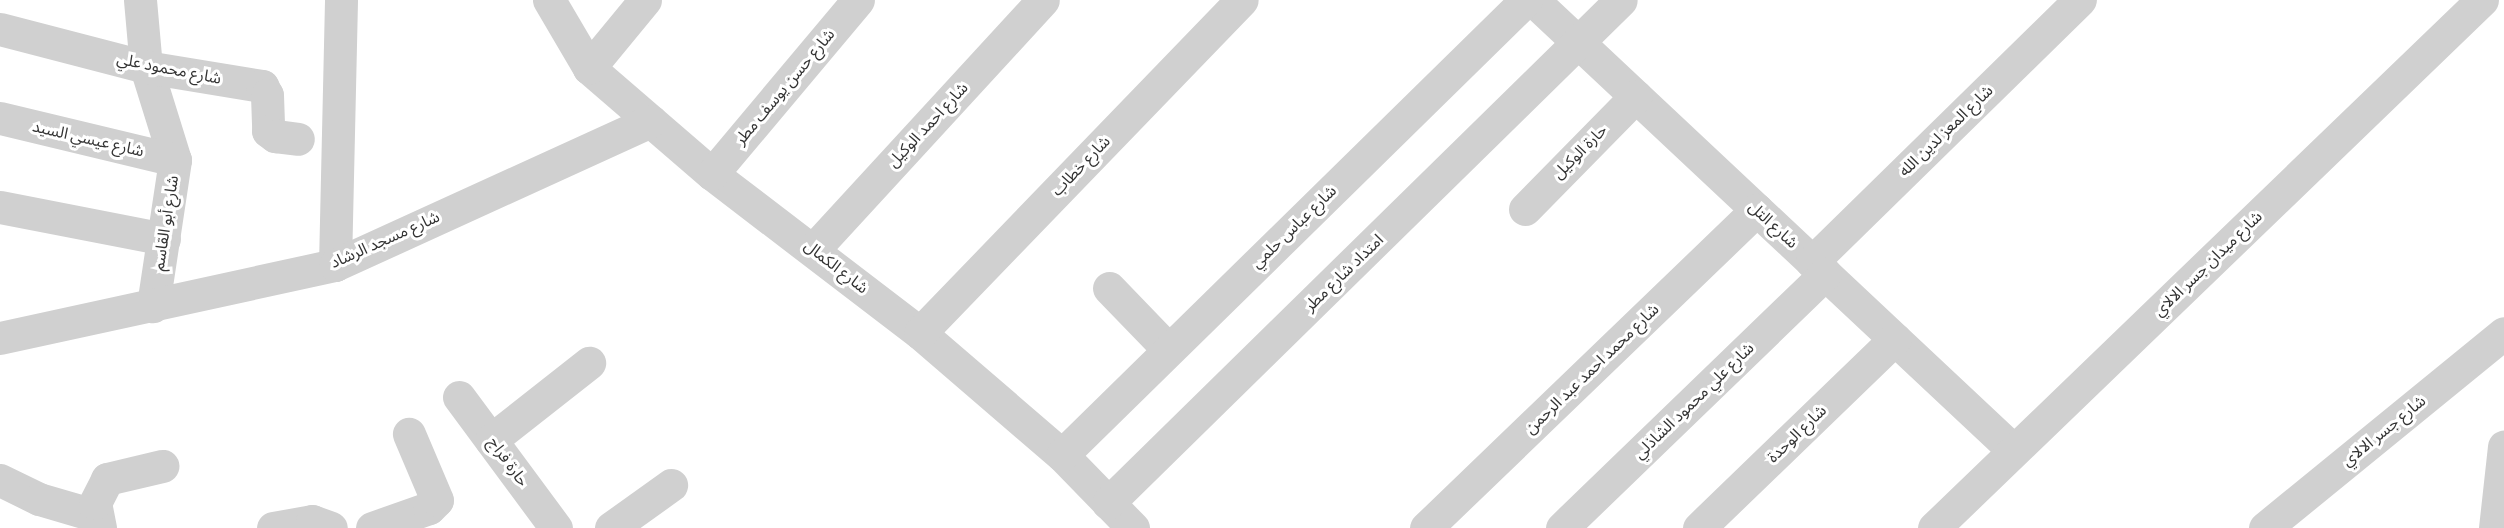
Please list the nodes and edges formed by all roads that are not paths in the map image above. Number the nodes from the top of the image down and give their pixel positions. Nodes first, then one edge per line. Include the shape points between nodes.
1 (140, 0) edge
2 (341, 0) edge
3 (549, 0) edge
4 (645, 0) edge
5 (858, 0) edge
6 (1043, 0) edge
7 (1242, 0) edge
8 (1526, 0) edge
9 (1533, 0) edge
10 (1621, 0) edge
11 (2482, 0) edge
12 (2072, 2) edge
13 (0, 29) edge
14 (1579, 43) junction
15 (146, 67) junction
16 (589, 68) junction
17 (1636, 96) junction
18 (0, 118) edge
19 (651, 121) junction
20 (297, 140) dead end
21 (176, 160) junction
22 (712, 174) junction
23 (0, 207) edge
24 (1525, 208) dead end
25 (1757, 210) junction
26 (164, 239) junction
27 (814, 249) junction
28 (334, 265) junction
29 (1818, 268) junction
30 (1108, 288) dead end
31 (153, 306) junction
32 (920, 333) junction
33 (2504, 333) edge
34 (0, 338) edge
35 (1895, 339) junction
36 (1168, 349) junction
37 (589, 363) dead end
38 (459, 397) dead end
39 (410, 434) dead end
40 (491, 440) junction
41 (2504, 446) edge
42 (2013, 450) junction
43 (1062, 455) junction
44 (162, 466) dead end
45 (0, 480) edge
46 (671, 485) dead end
47 (1108, 503) junction
48 (99, 522) edge
49 (273, 528) edge
50 (331, 528) edge
51 (372, 528) edge
52 (556, 528) edge
53 (611, 528) edge
54 (1133, 528) edge
55 (1426, 528) edge
56 (1562, 528) edge
57 (1699, 528) edge
58 (1934, 528) edge
59 (2265, 528) edge
60 (2494, 528) edge

1 - 15 street, شارع أبو القاسم
2 - 28 street
3 - 16 street, شارع الكمال
4 - 16 street
5 - 22 street, شارع حسن يوسف مطر
6 - 27 street, شارع احمد الوكيل
7 - 32 street, شارع خطاب
8 - 36 street, شارع عباس حلمي
9 - 14 street, شارع التل
10 - 14 street, امتداد شارع مطر
11 - 42 street, شارع ميدان جسر الالاي
12 - 29 street, شارع المعز لدين الله
13 - 15 street, شارع محمود علي
14 - 17 street, شارع التل
14 - 47 street, امتداد شارع مطر
15 - 20 street, شارع محمود علي via 262,86 267,95 268,131
15 - 21 street, شارع أبو القاسم
16 - 19 street, شارع الكمال
17 - 24 street, حارة الوكيل
17 - 25 street, شارع التل
18 - 21 street, شارع عيسي السيد
19 - 22 street, شارع الكمال
19 - 28 street, شارع مسجد الرشاد
21 - 26 street, شارع أبو القاسم
22 - 27 street, شارع الكمال
23 - 26 street
25 - 29 street, شارع التل
25 - 55 street, شارع محمد احمد عبد الرحمن
26 - 31 street, شارع أبو القاسم
27 - 32 street, شارع الكمال
28 - 31 street, شارع مسجد الرشاد
29 - 35 street, شارع التل
29 - 56 street, شارع علي محمود الشاذلي
30 - 36 street
31 - 34 street, شارع مسجد الرشاد
32 - 43 street, شارع الكمال
33 - 59 street, شارع جسر الالاي
35 - 42 street, شارع التل
35 - 57 street, شارع الوحدة
36 - 43 street, شارع عباس حلمي
37 - 40 street
38 - 40 street, حارة فراج
39 - 51 street via 437,500 429,508
40 - 52 street, حارة فراج
41 - 60 street
42 - 58 street, شارع ميدان جسر الالاي
43 - 47 street, شارع الكمال
44 - 48 street via 107,479 95,503
45 - 48 street
46 - 53 street
47 - 54 street, شارع الكمال
49 - 50 street via 312,521

